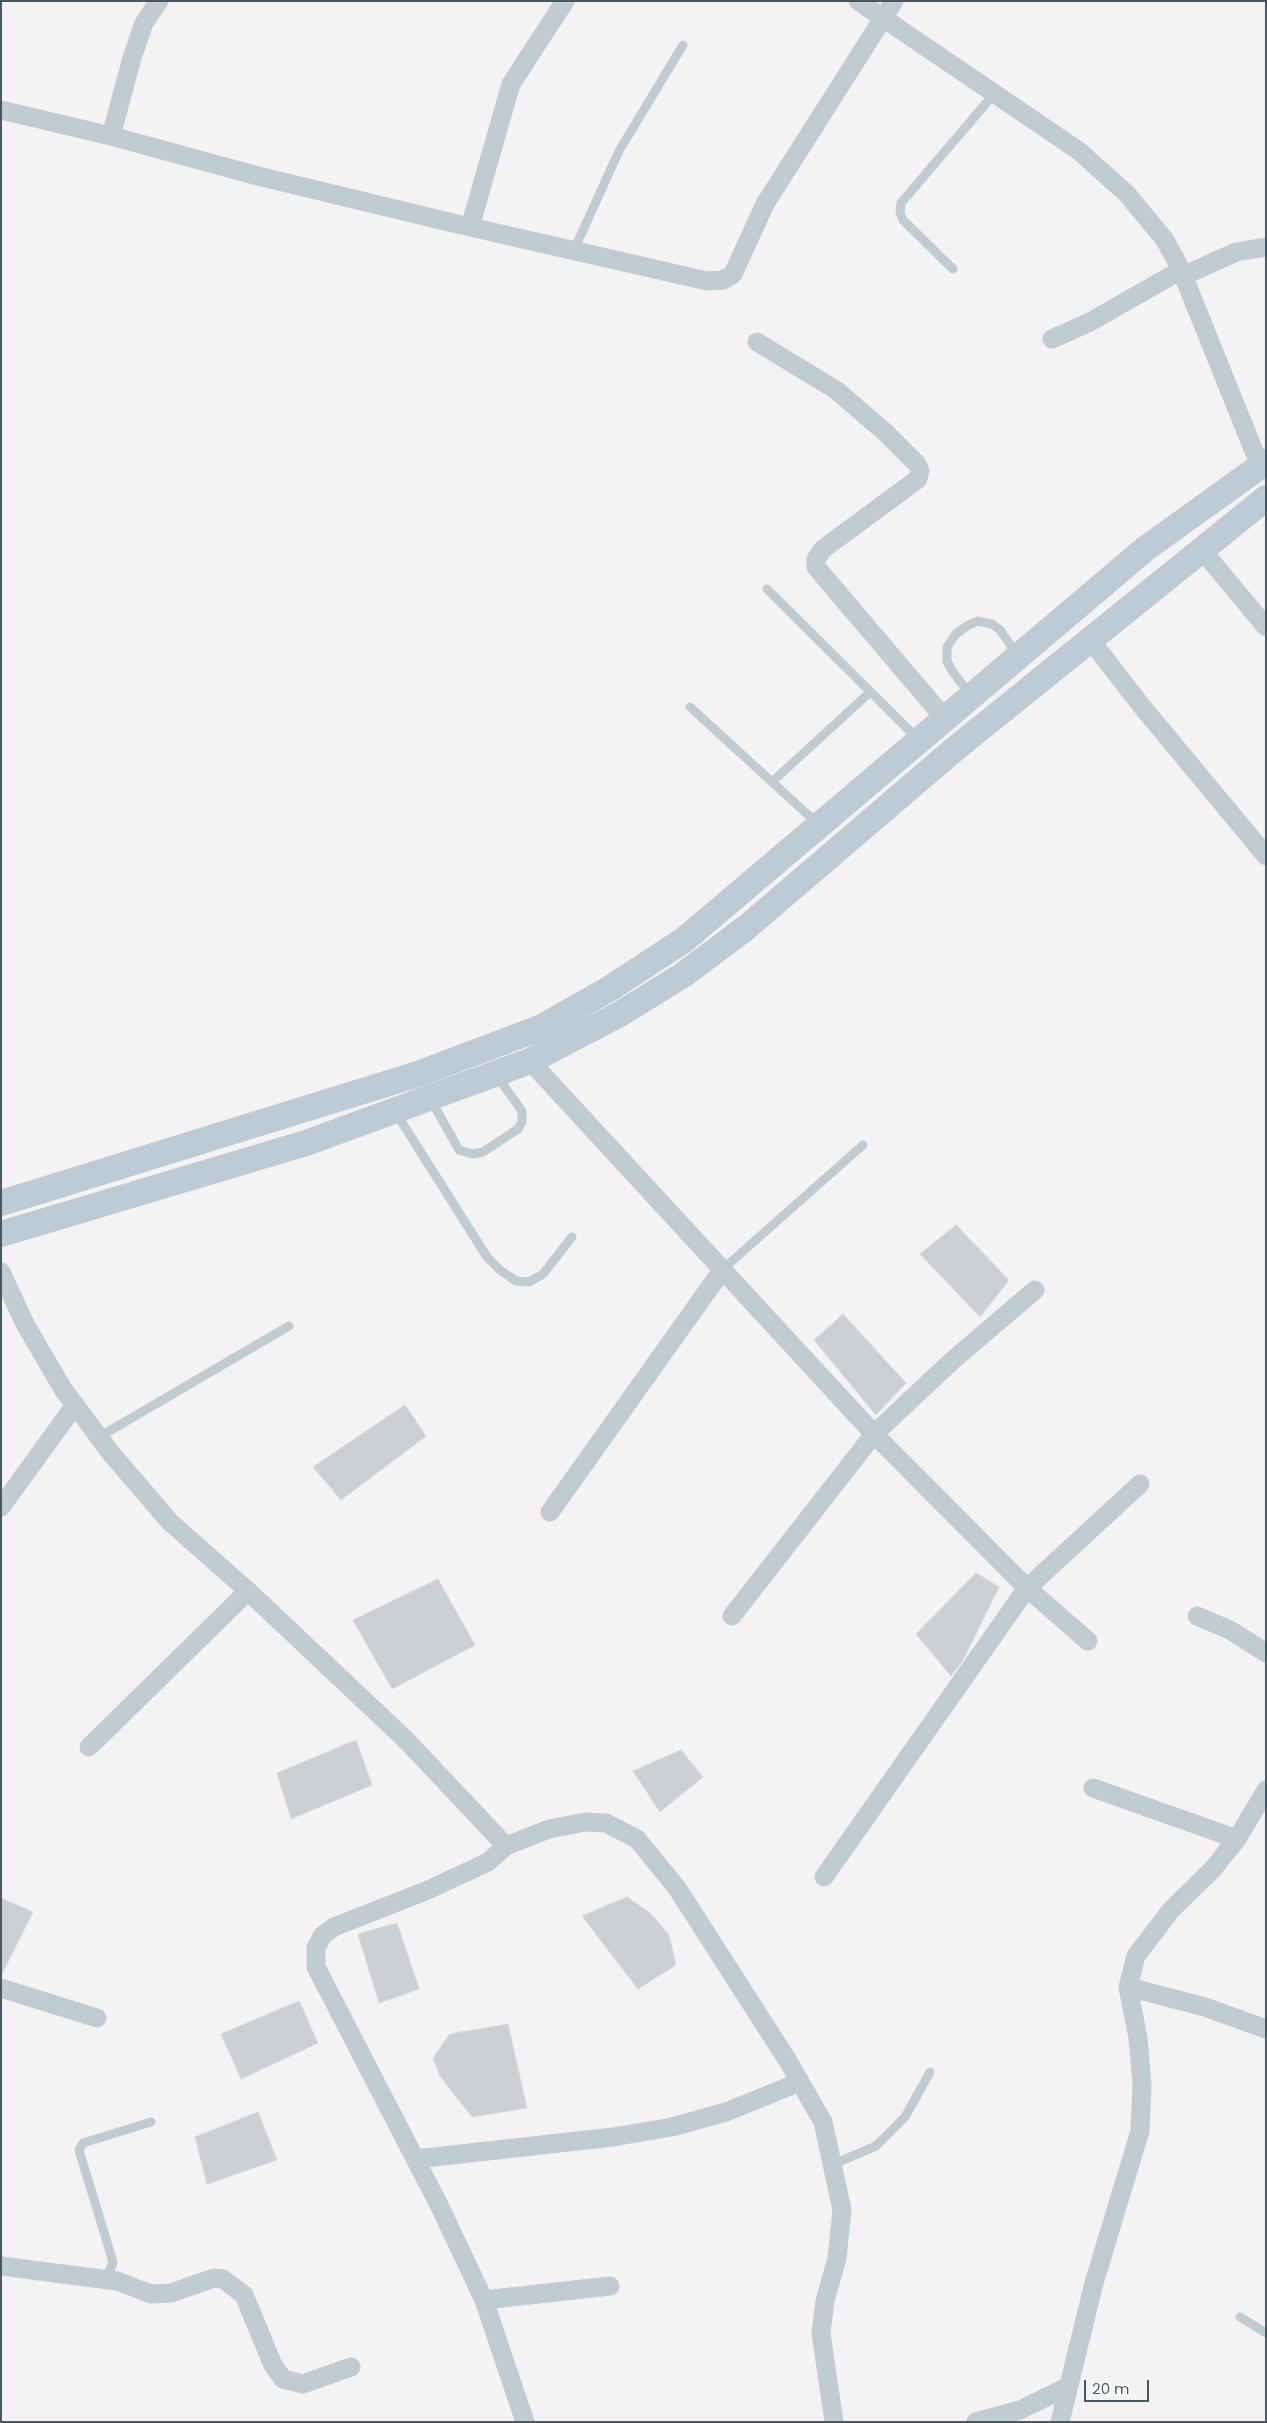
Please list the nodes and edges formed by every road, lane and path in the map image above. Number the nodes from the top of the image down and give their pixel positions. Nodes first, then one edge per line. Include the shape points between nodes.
1 (159, 1) edge
2 (566, 1) edge
3 (858, 1) edge
4 (894, 1) edge
5 (883, 20) junction
6 (683, 45) dead end
7 (994, 94) junction
8 (1, 110) edge
9 (111, 136) junction
10 (470, 227) junction
11 (1266, 247) edge
12 (574, 250) junction
13 (953, 269) dead end
14 (1182, 273) junction
15 (1052, 339) dead end
16 (757, 342) dead end
17 (1263, 464) edge
18 (1266, 498) edge
19 (1202, 550) junction
20 (767, 589) dead end
21 (1266, 627) edge
22 (1090, 638) junction
23 (1019, 656) junction
24 (870, 692) junction
25 (972, 697) junction
26 (690, 707) dead end
27 (946, 720) junction
28 (920, 741) junction
29 (772, 782) junction
30 (819, 825) junction
31 (1266, 856) edge
32 (530, 1061) junction
33 (496, 1074) junction
34 (430, 1098) junction
35 (394, 1110) junction
36 (863, 1145) dead end
37 (1, 1203) edge
38 (1, 1234) edge
39 (572, 1237) dead end
40 (723, 1269) junction
41 (3, 1278) edge
42 (1035, 1290) dead end
43 (289, 1326) dead end
44 (75, 1405) junction
45 (874, 1434) junction
46 (99, 1437) junction
47 (1140, 1484) dead end
48 (1, 1506) edge
49 (550, 1512) dead end
50 (1027, 1588) junction
51 (248, 1591) junction
52 (732, 1616) dead end
53 (1197, 1616) dead end
54 (1088, 1641) dead end
55 (1266, 1653) edge
56 (88, 1747) dead end
57 (1094, 1788) dead end
58 (1266, 1790) edge
59 (1238, 1839) junction
60 (506, 1846) junction
61 (824, 1877) dead end
62 (1128, 1987) junction
63 (1, 1988) edge
64 (97, 2018) dead end
65 (1266, 2029) edge
66 (930, 2072) dead end
67 (800, 2082) junction
68 (151, 2122) dead end
69 (416, 2159) junction
70 (834, 2164) junction
71 (1, 2266) edge
72 (106, 2280) junction
73 (610, 2286) dead end
74 (484, 2300) junction
75 (1240, 2317) dead end
76 (1266, 2333) edge
77 (351, 2366) dead end
78 (1067, 2387) junction
79 (525, 2422) edge
80 (834, 2422) edge
81 (976, 2422) edge
82 (1060, 2422) edge

1 - 9 street via 144,23
2 - 10 street via 511,84
3 - 5 street
4 - 5 street
5 - 7 street
5 - 12 street via 766,204 733,274 723,280 707,280
6 - 12 lane via 619,151
7 - 13 lane via 901,203 903,220
7 - 14 street via 1079,151 1127,194 1165,240
8 - 9 street
9 - 10 street via 258,176
10 - 12 street
11 - 14 street via 1236,252
14 - 15 street
14 - 17 street
16 - 27 street via 836,390 917,464 918,479 823,549 816,559 816,567
17 - 23 main road via 1145,550
18 - 19 main road
19 - 21 street
19 - 22 main road
20 - 24 lane
22 - 31 street via 1140,704
22 - 32 main road via 769,908 683,975 620,1014
23 - 25 main road
23 - 25 lane via 992,624 977,622 956,634 947,647 947,661
24 - 28 lane
24 - 29 lane
25 - 27 main road
26 - 29 lane
27 - 28 main road
28 - 30 main road
29 - 30 lane
30 - 37 main road via 684,940 609,989 540,1028 418,1074
32 - 33 main road
32 - 40 street
33 - 34 main road
33 - 34 lane via 522,1111 522,1122 518,1129 483,1152 472,1154 459,1150
34 - 35 main road
35 - 38 main road via 306,1143
35 - 39 lane via 487,1257 516,1282 529,1282 543,1274
36 - 40 lane
40 - 45 street
40 - 49 street
41 - 44 street via 25,1324
42 - 45 street via 952,1360
43 - 46 lane
44 - 46 street
44 - 48 street
45 - 50 street
45 - 52 street
46 - 51 street via 170,1522
47 - 50 street
50 - 54 street
50 - 61 street
51 - 56 street
51 - 60 street via 406,1740
53 - 55 street via 1230,1630
57 - 59 street
58 - 59 street
59 - 62 street via 1150,1935 1136,1956
60 - 67 street via 549,1829 586,1822 606,1823 637,1839 677,1888
60 - 69 street via 488,1862 334,1927 323,1935 316,1948 316,1967
62 - 65 street via 1205,2007
62 - 78 street via 1140,2057 1140,2130
63 - 64 street
66 - 70 lane via 905,2117 876,2146
67 - 69 street via 726,2112 672,2127 613,2137
67 - 70 street via 823,2122
68 - 72 lane via 83,2143 78,2150 113,2262
69 - 74 street
70 - 80 street via 842,2210 837,2258 821,2333
71 - 72 street
72 - 77 street via 151,2294 171,2293 214,2278 223,2279 244,2295 273,2365 283,2379 303,2384
73 - 74 street
74 - 79 street
75 - 76 lane
78 - 81 street via 1020,2410
78 - 82 street

